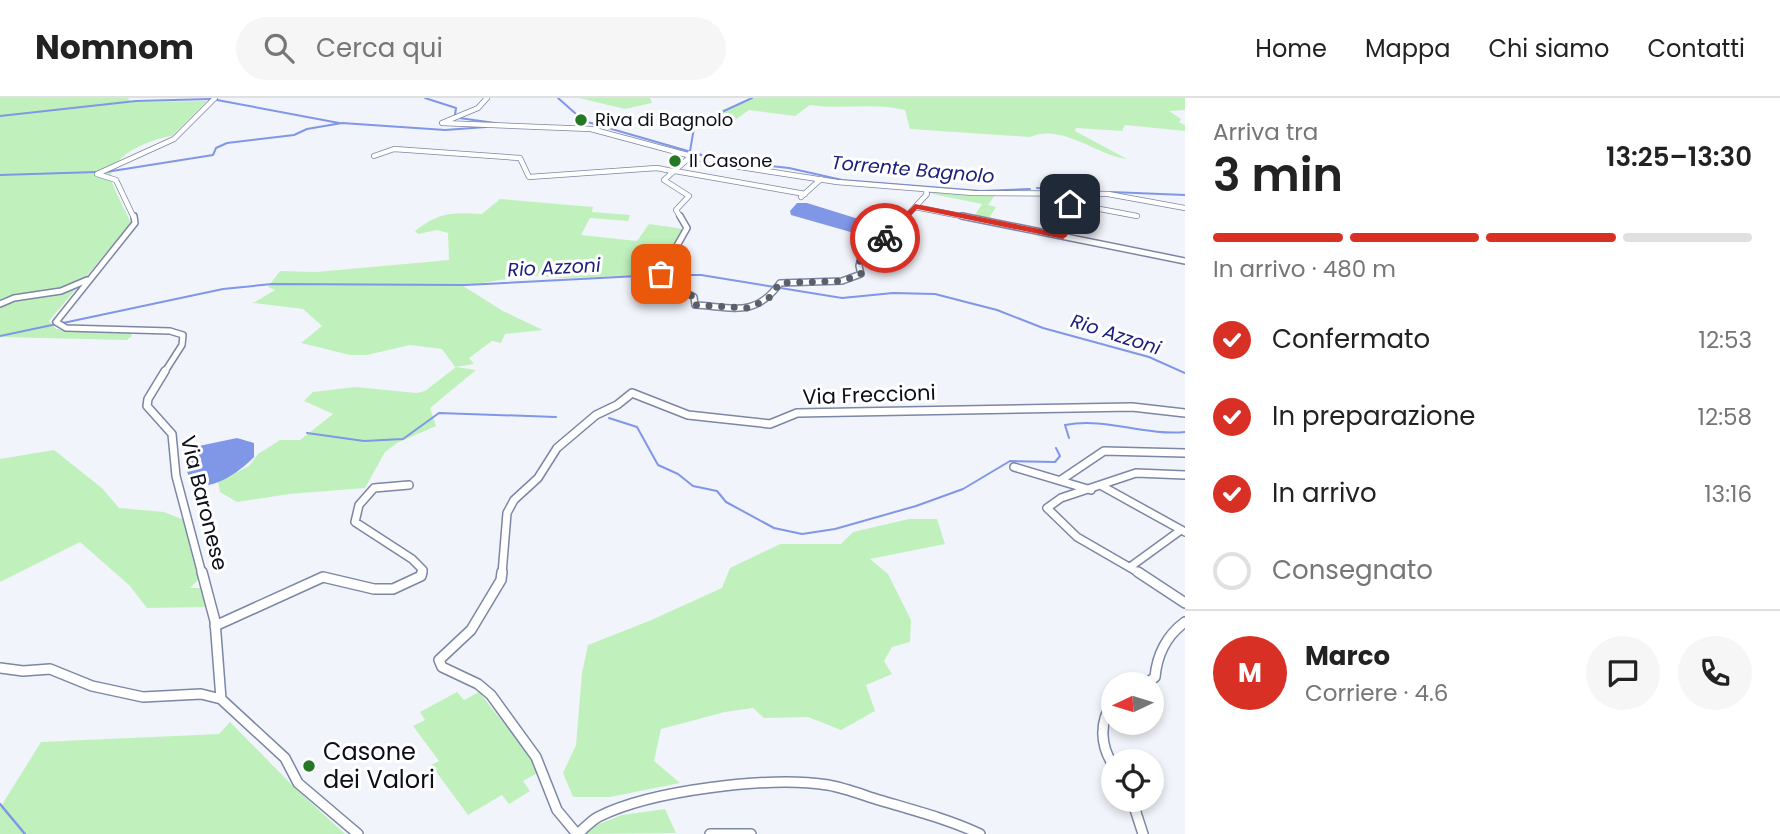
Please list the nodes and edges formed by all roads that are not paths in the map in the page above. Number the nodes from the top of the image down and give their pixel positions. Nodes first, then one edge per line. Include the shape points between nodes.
1 (487, 98) edge
2 (212, 99) edge
3 (374, 156) dead end
4 (691, 156) junction
5 (675, 170) junction
6 (821, 179) junction
7 (926, 191) junction
8 (1068, 194) junction
9 (1068, 203) junction
10 (915, 206) junction
11 (1185, 208) edge
12 (1137, 216) dead end
13 (1063, 236) junction
14 (1185, 261) edge
15 (88, 280) junction
16 (0, 304) edge
17 (1185, 413) edge
18 (1185, 453) edge
19 (1014, 467) dead end
20 (1185, 475) edge
21 (1060, 480) junction
22 (409, 485) dead end
23 (1102, 486) junction
24 (1091, 490) junction
25 (1183, 531) edge
26 (1130, 567) junction
27 (1185, 603) edge
28 (1185, 622) edge
29 (215, 625) junction
30 (0, 668) edge
31 (1155, 672) edge
32 (221, 699) junction
33 (1136, 812) edge
34 (359, 834) edge
35 (578, 834) edge
36 (710, 834) edge
37 (751, 834) edge
38 (980, 834) edge
39 (1143, 834) edge

1 - 4 street via 478,110 442,123 591,129
2 - 15 street, Via Baronese via 174,139 97,174 116,180 135,223
3 - 5 street via 394,149 520,158 529,177
4 - 5 street
4 - 6 street
5 - 6 street via 803,195
5 - 10 street via 664,180 689,196 676,210 687,228 661,275 694,297 695,305 746,309 768,299 778,285 842,281 861,274 862,253 890,235
6 - 7 street
7 - 8 street
7 - 10 street
8 - 9 street
8 - 11 street via 1129,196
9 - 12 street
9 - 13 street
10 - 13 street
13 - 14 street
15 - 16 street via 61,291
15 - 29 street, Via Baronese via 58,324 183,335 182,345 147,406 173,434 176,476
17 - 35 street, Via Freccioni via 1121,407 797,413 761,424 688,415 632,393 596,415 558,448 538,478 514,499 507,513 498,589 471,630 439,660 442,667 491,695 536,757 557,810
18 - 21 street via 1104,450
19 - 21 street
20 - 23 street via 1136,473
21 - 24 street
22 - 29 street via 374,488 359,505 355,522 412,559 423,570 421,576 394,589 323,577
23 - 24 street
23 - 25 street
24 - 26 street via 1061,498 1047,508 1067,532
25 - 26 street
26 - 27 street
28 - 31 street via 1164,647
29 - 32 street, Via Baronese
30 - 32 street via 50,669 92,686 143,697 201,694
32 - 34 street via 285,758 298,783
33 - 39 street
35 - 38 street via 615,807 717,787 803,783 829,785
36 - 37 street

